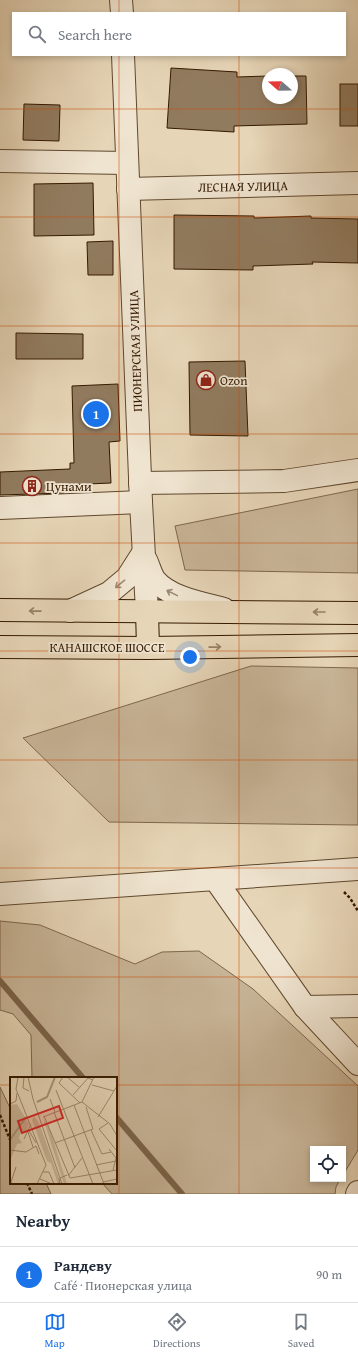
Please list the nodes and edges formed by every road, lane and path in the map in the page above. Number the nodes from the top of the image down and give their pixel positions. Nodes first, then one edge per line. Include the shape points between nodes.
1 (121, 0) edge
2 (122, 12) edge
3 (123, 56) edge
4 (0, 161) edge
5 (127, 163) junction
6 (358, 183) edge
7 (128, 189) junction
8 (358, 470) edge
9 (140, 492) junction
10 (0, 508) edge
11 (143, 553) junction
12 (0, 610) edge
13 (70, 611) junction
14 (147, 611) junction
15 (236, 612) junction
16 (358, 613) edge
17 (358, 645) edge
18 (0, 647) edge
19 (148, 648) junction
20 (358, 869) edge
21 (214, 880) junction
22 (0, 894) edge
23 (358, 1006) edge
24 (305, 1007) junction
25 (358, 1064) edge
26 (0, 1115) edge
27 (10, 1140) edge
28 (27, 1184) edge
29 (32, 1194) edge

1 - 2 street
3 - 5 street, ПИОНЕРСКАЯ УЛИЦА
4 - 5 street
5 - 7 street, ПИОНЕРСКАЯ УЛИЦА
6 - 7 street, ЛЕСНАЯ УЛИЦА
7 - 9 street, ПИОНЕРСКАЯ УЛИЦА
8 - 9 street via 284,481
9 - 10 street
9 - 11 street, ПИОНЕРСКАЯ УЛИЦА
11 -> 13 street via 127,578 109,593
11 - 14 street, ПИОНЕРСКАЯ УЛИЦА
15 -> 11 street via 178,596 164,589 154,579
13 -> 12 main road
13 - 14 main road
14 - 15 main road
14 - 19 main road, ПИОНЕРСКАЯ УЛИЦА
16 -> 15 main road
19 -> 17 main road, КАНАШСКОЕ ШОССЕ
18 - 19 main road, КАНАШСКОЕ ШОССЕ
20 - 21 street
21 - 22 street
21 - 24 street
23 - 24 street
24 - 25 street
26 - 27 path
28 - 29 path

